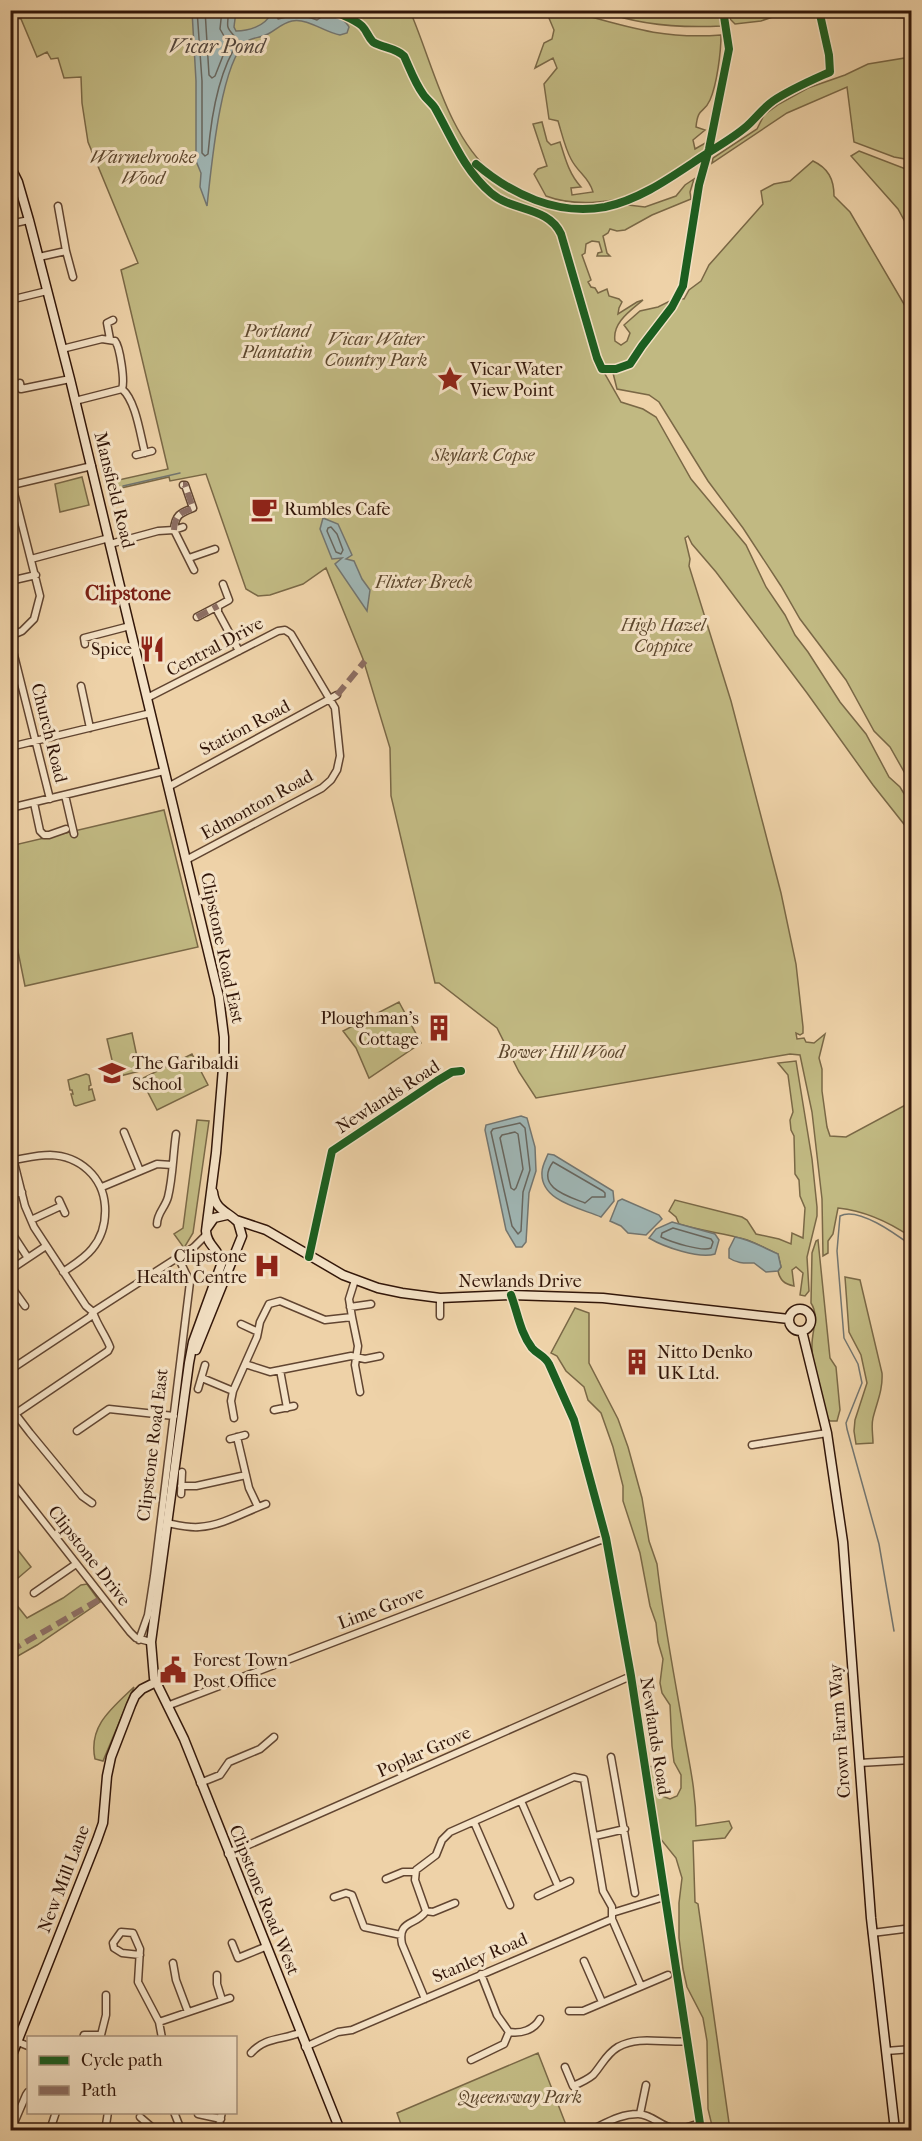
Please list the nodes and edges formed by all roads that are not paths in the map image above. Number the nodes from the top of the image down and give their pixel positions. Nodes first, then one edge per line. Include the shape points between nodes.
1 (10, 166) edge
2 (58, 206) dead end
3 (29, 220) junction
4 (10, 224) edge
5 (66, 250) junction
6 (39, 257) junction
7 (72, 277) dead end
8 (47, 291) junction
9 (10, 300) edge
10 (113, 320) dead end
11 (110, 339) junction
12 (62, 349) junction
13 (70, 379) junction
14 (20, 383) dead end
15 (122, 388) junction
16 (75, 401) junction
17 (136, 455) dead end
18 (92, 466) junction
19 (11, 472) edge
20 (12, 485) edge
21 (183, 485) dead end
22 (183, 527) dead end
23 (174, 530) junction
24 (109, 541) junction
25 (216, 549) dead end
26 (31, 559) junction
27 (36, 576) junction
28 (10, 581) edge
29 (223, 584) dead end
30 (218, 606) junction
31 (197, 617) dead end
32 (130, 626) junction
33 (10, 638) edge
34 (86, 644) dead end
35 (239, 651) junction
36 (81, 686) dead end
37 (334, 697) junction
38 (147, 699) junction
39 (151, 713) junction
40 (90, 728) junction
41 (36, 741) junction
42 (10, 747) edge
43 (164, 771) junction
44 (168, 787) junction
45 (65, 795) junction
46 (50, 799) junction
47 (34, 802) junction
48 (10, 808) edge
49 (177, 825) joint
50 (66, 829) dead end
51 (74, 834) dead end
52 (186, 860) junction
53 (461, 1071) dead end
54 (124, 1132) dead end
55 (176, 1134) dead end
56 (10, 1146) edge
57 (14, 1161) junction
58 (172, 1165) junction
59 (140, 1171) junction
60 (212, 1186) junction
61 (102, 1187) junction
62 (22, 1191) junction
63 (10, 1195) edge
64 (62, 1206) dead end
65 (227, 1215) junction
66 (31, 1220) junction
67 (236, 1220) junction
68 (157, 1224) dead end
69 (266, 1230) junction
70 (10, 1232) edge
71 (206, 1233) junction
72 (241, 1238) junction
73 (46, 1246) junction
74 (194, 1247) junction
75 (213, 1247) junction
76 (177, 1257) junction
77 (309, 1257) junction
78 (28, 1258) junction
79 (10, 1270) edge
80 (63, 1272) junction
81 (355, 1280) junction
82 (10, 1285) edge
83 (511, 1295) junction
84 (440, 1298) junction
85 (371, 1304) dead end
86 (25, 1306) dead end
87 (350, 1308) junction
88 (93, 1312) junction
89 (440, 1316) dead end
90 (352, 1317) junction
91 (789, 1319) junction
92 (241, 1324) dead end
93 (802, 1331) junction
94 (258, 1332) junction
95 (380, 1356) dead end
96 (356, 1357) junction
97 (290, 1359) dead end
98 (205, 1365) dead end
99 (245, 1365) junction
100 (292, 1368) junction
101 (10, 1370) edge
102 (280, 1370) junction
103 (202, 1378) junction
104 (186, 1382) junction
105 (198, 1389) dead end
106 (233, 1391) junction
107 (360, 1392) dead end
108 (10, 1407) edge
109 (274, 1410) dead end
110 (15, 1414) junction
111 (174, 1416) junction
112 (234, 1418) dead end
113 (77, 1431) dead end
114 (827, 1433) junction
115 (238, 1437) dead end
116 (752, 1445) dead end
117 (182, 1472) dead end
118 (246, 1475) junction
119 (10, 1479) edge
120 (93, 1503) dead end
121 (266, 1504) dead end
122 (258, 1507) junction
123 (167, 1523) junction
124 (606, 1538) junction
125 (76, 1564) junction
126 (35, 1582) dead end
127 (139, 1640) junction
128 (151, 1642) junction
129 (631, 1676) junction
130 (156, 1682) junction
131 (167, 1706) junction
132 (274, 1737) dead end
133 (611, 1757) dead end
134 (912, 1760) edge
135 (859, 1762) junction
136 (200, 1783) junction
137 (521, 1802) junction
138 (474, 1822) junction
139 (625, 1829) junction
140 (595, 1836) junction
141 (228, 1854) junction
142 (415, 1872) junction
143 (386, 1879) dead end
144 (570, 1881) dead end
145 (558, 1886) junction
146 (635, 1893) dead end
147 (538, 1896) dead end
148 (334, 1897) dead end
149 (664, 1898) junction
150 (455, 1903) dead end
151 (510, 1905) dead end
152 (426, 1911) junction
153 (612, 1916) junction
154 (912, 1928) edge
155 (872, 1933) junction
156 (401, 1935) junction
157 (232, 1943) dead end
158 (265, 1947) junction
159 (140, 1955) junction
160 (584, 1960) dead end
161 (173, 1963) dead end
162 (481, 1974) junction
163 (217, 1975) dead end
164 (668, 1975) dead end
165 (641, 1986) junction
166 (106, 1995) dead end
167 (230, 1998) dead end
168 (425, 1999) junction
169 (222, 2000) junction
170 (602, 2002) junction
171 (569, 2011) dead end
172 (188, 2012) junction
173 (540, 2019) dead end
174 (159, 2022) junction
175 (510, 2032) junction
176 (75, 2033) dead end
177 (300, 2033) junction
178 (83, 2036) edge
179 (102, 2036) edge
180 (162, 2036) edge
181 (687, 2041) junction
182 (18, 2042) junction
183 (27, 2046) edge
184 (305, 2047) junction
185 (912, 2049) edge
186 (886, 2050) junction
187 (251, 2053) dead end
188 (10, 2060) edge
189 (471, 2060) dead end
190 (566, 2067) dead end
191 (646, 2085) dead end
192 (27, 2094) edge
193 (55, 2114) edge
194 (108, 2114) edge
195 (175, 2114) edge
196 (198, 2114) edge
197 (640, 2114) junction
198 (221, 2116) edge
199 (140, 2117) dead end
200 (660, 2127) edge
201 (700, 2127) edge
202 (593, 2129) dead end
203 (11, 2130) edge
204 (50, 2130) edge
205 (100, 2130) edge
206 (155, 2130) edge
207 (181, 2130) edge
208 (218, 2130) edge
209 (340, 2130) edge
210 (895, 2130) edge

1 - 3 main road, Mansfield Road
2 - 5 street
3 - 4 street
3 - 6 main road, Mansfield Road
5 - 6 street
5 - 7 street
6 - 8 main road, Mansfield Road
8 - 9 street
8 - 12 main road, Mansfield Road
10 - 11 street via 107,323
11 - 12 street
11 - 15 street via 118,343
12 - 13 main road, Mansfield Road
13 - 14 street via 21,389
13 - 16 main road, Mansfield Road
15 - 16 street
15 - 17 street via 135,412 148,452
16 - 18 main road, Mansfield Road
18 - 20 street
18 - 24 main road, Mansfield Road
19 - 20 street, Church Road
20 - 26 street, Church Road
21 - 23 street via 193,508 177,515
22 - 23 street
23 - 24 street
23 - 25 street via 190,565
24 - 26 street
24 - 32 main road, Mansfield Road
26 - 27 street, Church Road
27 - 28 street
27 - 33 street, Church Road via 40,596 36,612 22,631
29 - 30 street via 230,602
30 - 31 street
30 - 35 street
32 - 34 street via 84,638
32 - 38 main road, Mansfield Road
33 - 41 street, Church Road
35 - 37 street, Central Drive via 278,631 289,631
35 - 38 street, Central Drive
36 - 40 street
37 - 44 street, Station Road
37 - 52 street, Edmonton Road via 340,756 331,780
38 - 39 main road, Mansfield Road
39 - 40 street
39 - 43 main road, Mansfield Road
40 - 41 street
41 - 42 street
41 - 46 street, Church Road
43 - 44 main road, Mansfield Road
43 - 45 street
44 - 49 main road, Mansfield Road
45 - 46 street
45 - 51 street
46 - 47 street
47 - 48 street
47 - 50 street via 44,835
49 - 52 main road, Clipstone Road East
52 - 60 main road, Clipstone Road East via 219,997 224,1037
53 - 77 street, Newlands Road via 437,1081 332,1151
54 - 59 street
55 - 58 street
56 - 57 street
57 - 61 street via 52,1155 71,1159 89,1170
57 - 62 street
58 - 59 street via 158,1164
58 - 68 street via 167,1201
59 - 61 street
60 - 65 main road, Clipstone Road East via 216,1204
60 - 71 main road, Clipstone Road East
61 - 80 street via 102,1232 92,1250
62 - 63 street
62 - 66 street
64 - 66 street
65 - 67 main road
65 - 71 main road via 214,1218
66 - 73 street
67 - 69 main road, Newlands Drive
67 - 72 main road
69 - 72 main road
69 - 77 main road, Newlands Drive
70 - 78 street
71 - 74 street
71 - 75 main road, Clipstone Road East
72 - 75 main road via 230,1250
72 - 104 main road, Clipstone Road East
73 - 78 street
73 - 80 street
74 - 75 street
74 - 76 street
75 - 104 main road, Clipstone Road East via 220,1255 221,1265 193,1342
76 - 88 street
76 - 111 street, Clipstone Road East via 190,1281
77 - 81 main road, Newlands Drive
78 - 79 street
80 - 88 street
81 - 84 main road, Newlands Drive via 393,1292
81 - 87 street
82 - 86 street
83 - 84 main road, Newlands Drive
83 - 91 main road, Newlands Drive via 603,1298
83 - 124 street, Newlands Road via 521,1331 549,1364 574,1420
84 - 89 street
85 - 87 street
87 - 90 street
88 - 101 street
88 - 110 street via 109,1343 108,1351
90 - 94 street via 325,1320 276,1301 267,1306
90 - 96 street
91 - 93 main road via 791,1327
91 - 93 main road via 797,1310 807,1312 810,1324
92 - 94 street
93 - 114 main road, Crown Farm Way
94 - 99 street
95 - 96 street
96 - 100 street
96 - 107 street
97 - 100 street
98 - 103 street
99 - 102 street via 264,1371
99 - 106 street
100 - 102 street
102 - 109 street via 291,1407
103 - 105 street
103 - 106 street
104 - 123 main road, Clipstone Road East
106 - 112 street
108 - 110 street
110 - 120 street via 82,1496
111 - 113 street via 109,1409
111 - 127 street, Clipstone Road East via 148,1615
114 - 116 street
114 - 135 main road, Crown Farm Way via 843,1542
115 - 118 street
117 - 118 street via 181,1490
118 - 122 street
119 - 125 street, Clipstone Drive
121 - 122 street
122 - 123 street via 226,1522 206,1526
123 - 128 main road, Clipstone Road East
124 - 129 street, Newlands Road
124 - 131 street, Lime Grove
125 - 126 street via 36,1591
125 - 127 street, Clipstone Drive
127 - 128 street
128 - 130 main road, Clipstone Road East
129 - 141 street, Poplar Grove
129 - 149 street, Newlands Road
130 - 131 main road, Clipstone Road West
130 - 182 main road, New Mill Lane via 135,1696 111,1757 103,1823
131 - 136 main road, Clipstone Road West
132 - 136 street via 260,1749 229,1762 220,1775
133 - 139 street
134 - 135 street
135 - 155 main road, Crown Farm Way
136 - 141 main road, Clipstone Road West
137 - 138 street
137 - 140 street via 574,1777 584,1779
137 - 145 street
138 - 142 street via 445,1835 436,1855
138 - 151 street
139 - 140 street
139 - 146 street
140 - 153 street via 603,1891
141 - 158 main road, Clipstone Road West
142 - 143 street
142 - 152 street
144 - 145 street
145 - 147 street
148 - 156 street via 346,1893 352,1896 367,1928
149 - 153 street, Stanley Road
149 - 181 street, Newlands Road
150 - 152 street
152 - 156 street via 405,1925
153 - 162 street, Stanley Road
153 - 165 street
154 - 155 street
155 - 186 main road, Crown Farm Way
156 - 168 street
157 - 158 street via 238,1958
158 - 177 main road, Clipstone Road West
159 - 159 street via 140,1945 133,1933 121,1932 114,1948
159 - 174 street via 138,1983
160 - 170 street
161 - 172 street
162 - 168 street, Stanley Road
162 - 175 street via 497,2015
163 - 169 street
164 - 165 street
165 - 170 street
166 - 179 street
167 - 169 street
168 - 184 street, Stanley Road
169 - 172 street
170 - 171 street via 583,2011
172 - 174 street
173 - 175 street via 531,2028
174 - 180 street
175 - 189 street via 504,2044
176 - 178 street
177 - 184 main road, Clipstone Road West
177 - 187 street via 276,2038
178 - 179 street
181 - 190 street via 629,2042 606,2056 592,2075 573,2086
181 - 201 street, Newlands Road
182 - 183 street
182 - 188 main road, New Mill Lane
184 - 209 main road, Clipstone Road West
185 - 186 street
186 - 210 main road, Crown Farm Way
191 - 197 street
192 - 203 street
193 - 204 street
194 - 205 street
195 - 207 street
196 - 198 street
197 - 200 street via 655,2119
197 - 202 street via 619,2117
198 - 208 street
199 - 206 street
200 - 201 street

